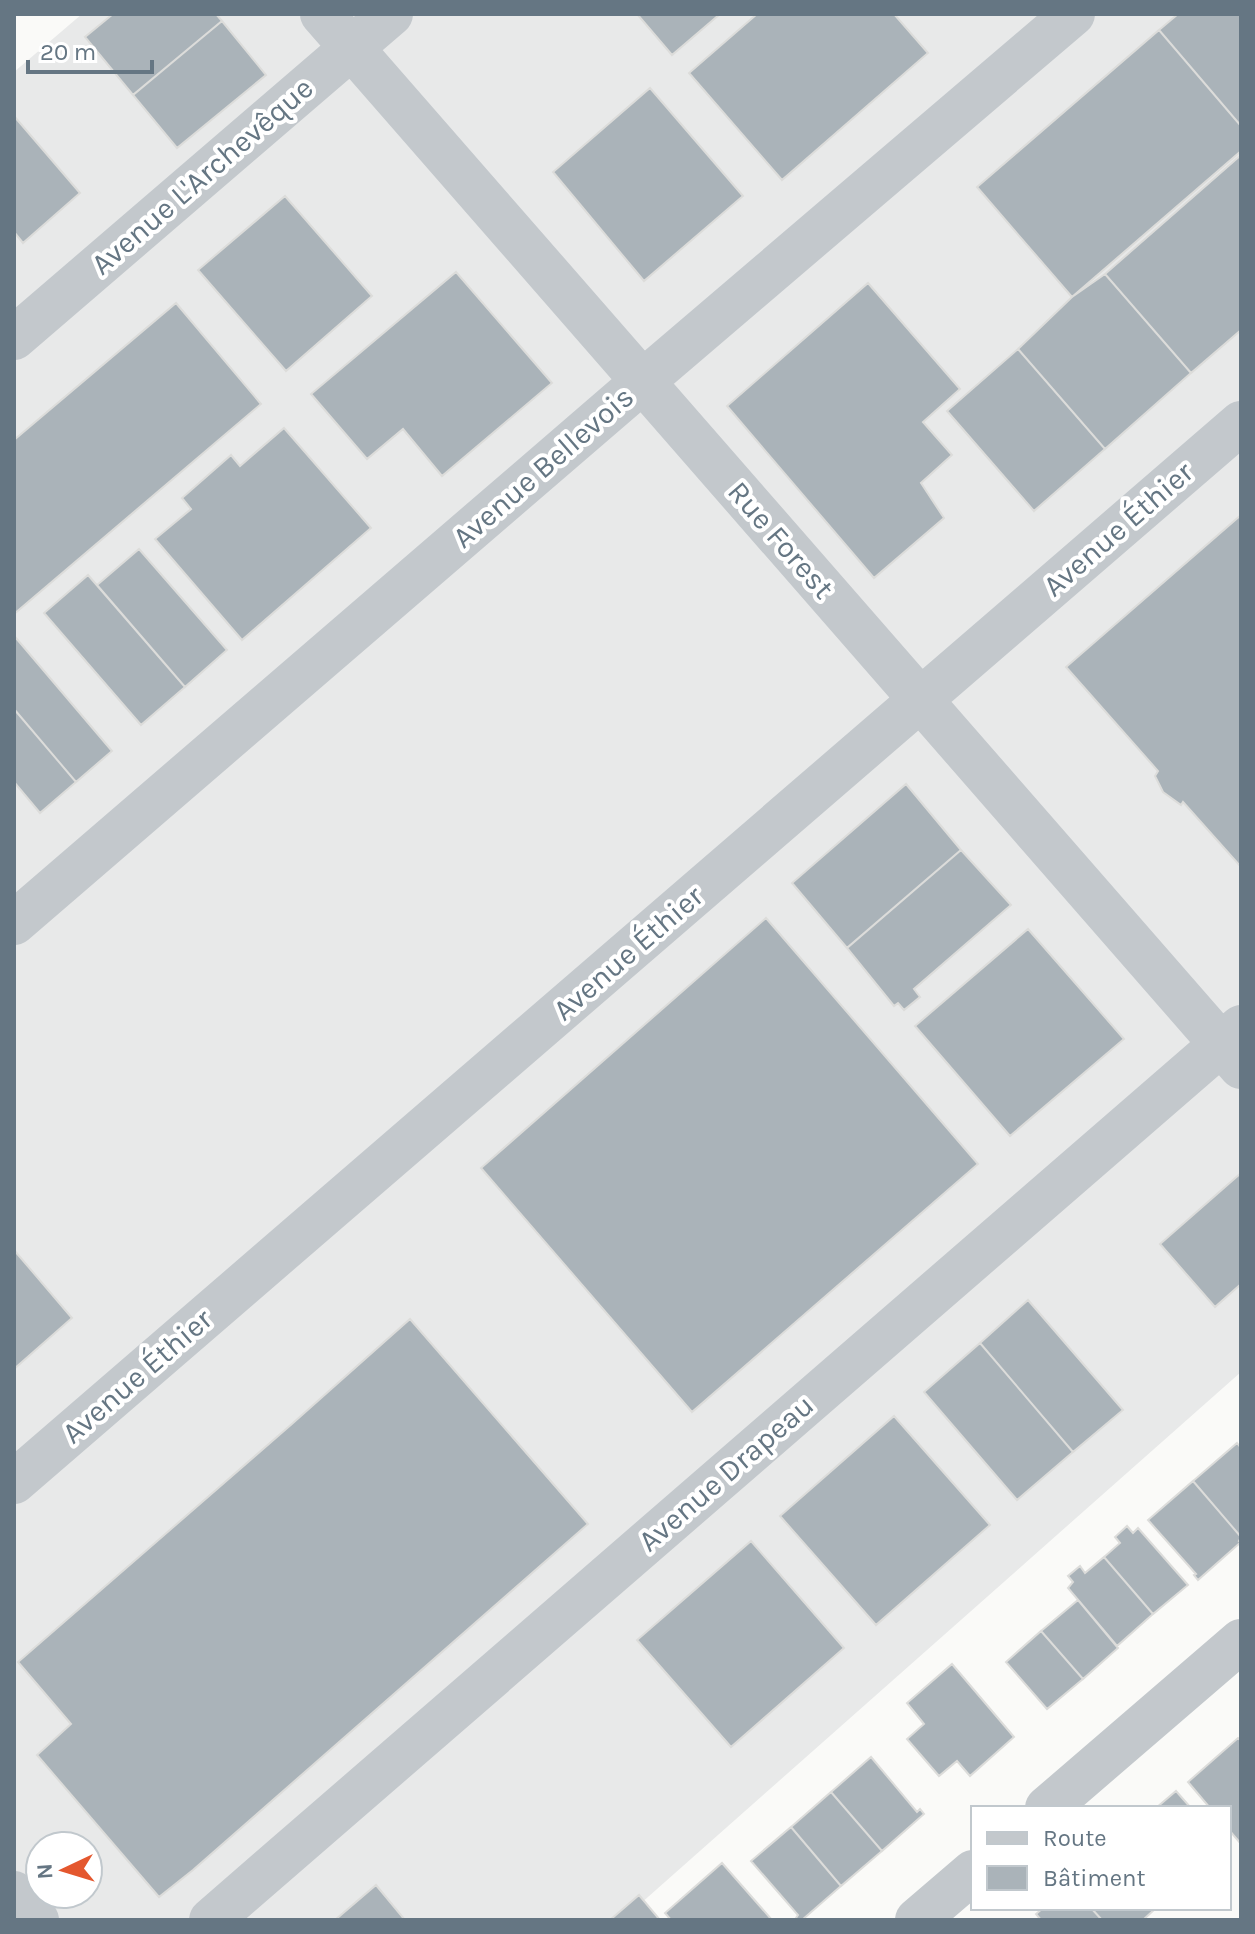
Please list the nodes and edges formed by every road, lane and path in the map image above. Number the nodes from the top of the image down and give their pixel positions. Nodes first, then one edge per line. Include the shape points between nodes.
1 (322, 14) edge
2 (391, 14) edge
3 (1073, 14) edge
4 (351, 48) junction
5 (14, 338) edge
6 (642, 382) junction
7 (1241, 423) edge
8 (921, 700) junction
9 (14, 923) edge
10 (1234, 1046) edge
11 (14, 1482) edge
12 (1241, 1641) edge
13 (1049, 1806) edge
14 (971, 1874) edge
15 (14, 1893) edge
16 (37, 1920) edge
17 (211, 1920) edge
18 (917, 1920) edge

1 - 4 street, Rue Forest
2 - 4 street, Avenue L'Archevêque
3 - 6 street, Avenue Bellevois
4 - 5 street, Avenue L'Archevêque
4 - 6 street, Rue Forest
6 - 8 street, Rue Forest
6 - 9 street, Avenue Bellevois
7 - 8 street, Avenue Éthier
8 - 10 street, Rue Forest
8 - 11 street, Avenue Éthier
10 - 17 street, Avenue Drapeau
12 - 13 street
14 - 18 street
15 - 16 street

